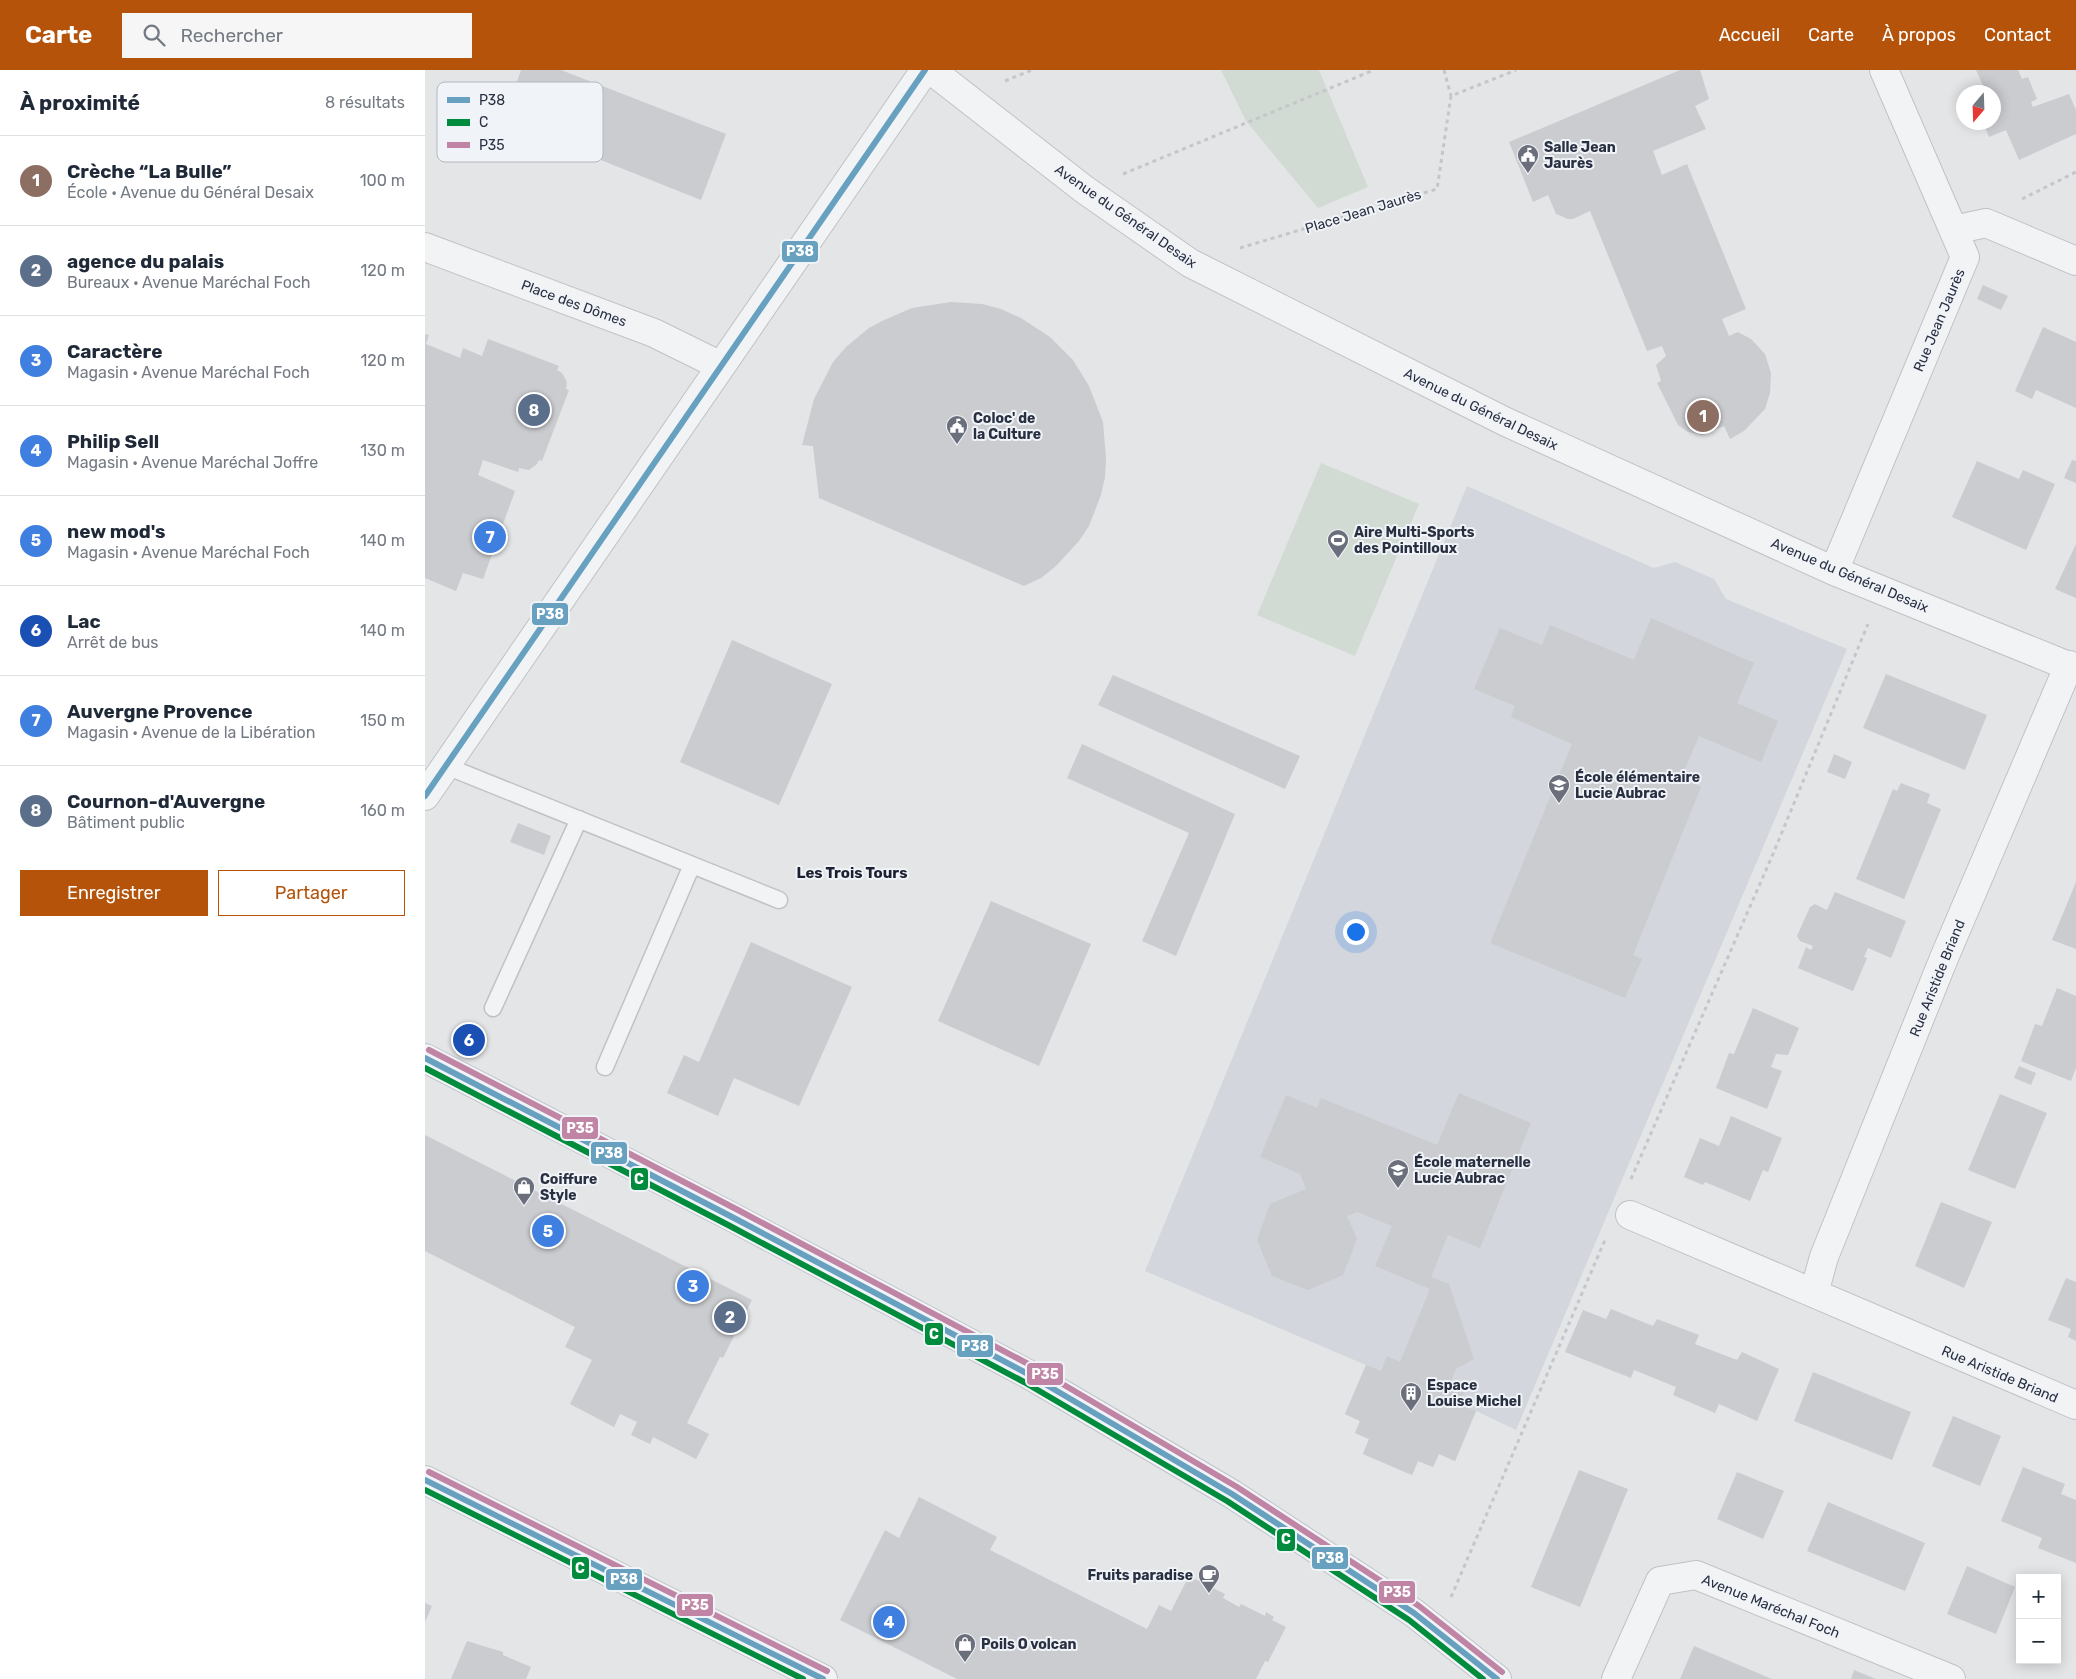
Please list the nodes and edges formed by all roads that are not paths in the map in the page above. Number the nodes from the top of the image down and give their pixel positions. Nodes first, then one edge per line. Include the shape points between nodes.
1 (925, 70) edge
2 (931, 70) edge
3 (1884, 70) edge
4 (1954, 230) junction
5 (425, 247) edge
6 (2076, 261) edge
7 (721, 366) junction
8 (1834, 571) junction
9 (2072, 667) edge
10 (435, 762) edge
11 (425, 796) edge
12 (579, 819) junction
13 (692, 864) junction
14 (779, 900) dead end
15 (493, 1008) dead end
16 (425, 1058) edge
17 (605, 1066) dead end
18 (1630, 1215) dead end
19 (1814, 1293) junction
20 (2076, 1406) edge
21 (425, 1480) edge
22 (823, 1679) edge
23 (1497, 1679) edge
24 (1616, 1679) edge
25 (1951, 1679) edge

1 - 7 street
2 - 8 street, Avenue du Général Desaix via 1085,190 1190,263 1506,422
3 - 4 street, Rue Jean Jaurès
4 - 6 street via 1986,223
4 - 8 street, Rue Jean Jaurès via 1965,257
5 - 7 street, Place des Dômes via 654,333
7 - 10 street
8 - 9 street, Avenue du Général Desaix
9 - 19 street, Rue Aristide Briand via 1944,958 1824,1257
10 - 11 street
10 - 12 lane
12 - 13 lane
12 - 15 lane
13 - 14 lane
13 - 17 lane
16 - 23 street via 1028,1374 1232,1494 1414,1613
18 - 19 street, Rue Aristide Briand
19 - 20 street, Rue Aristide Briand
21 - 22 street
24 - 25 street, Avenue Maréchal Foch via 1660,1581 1696,1575

